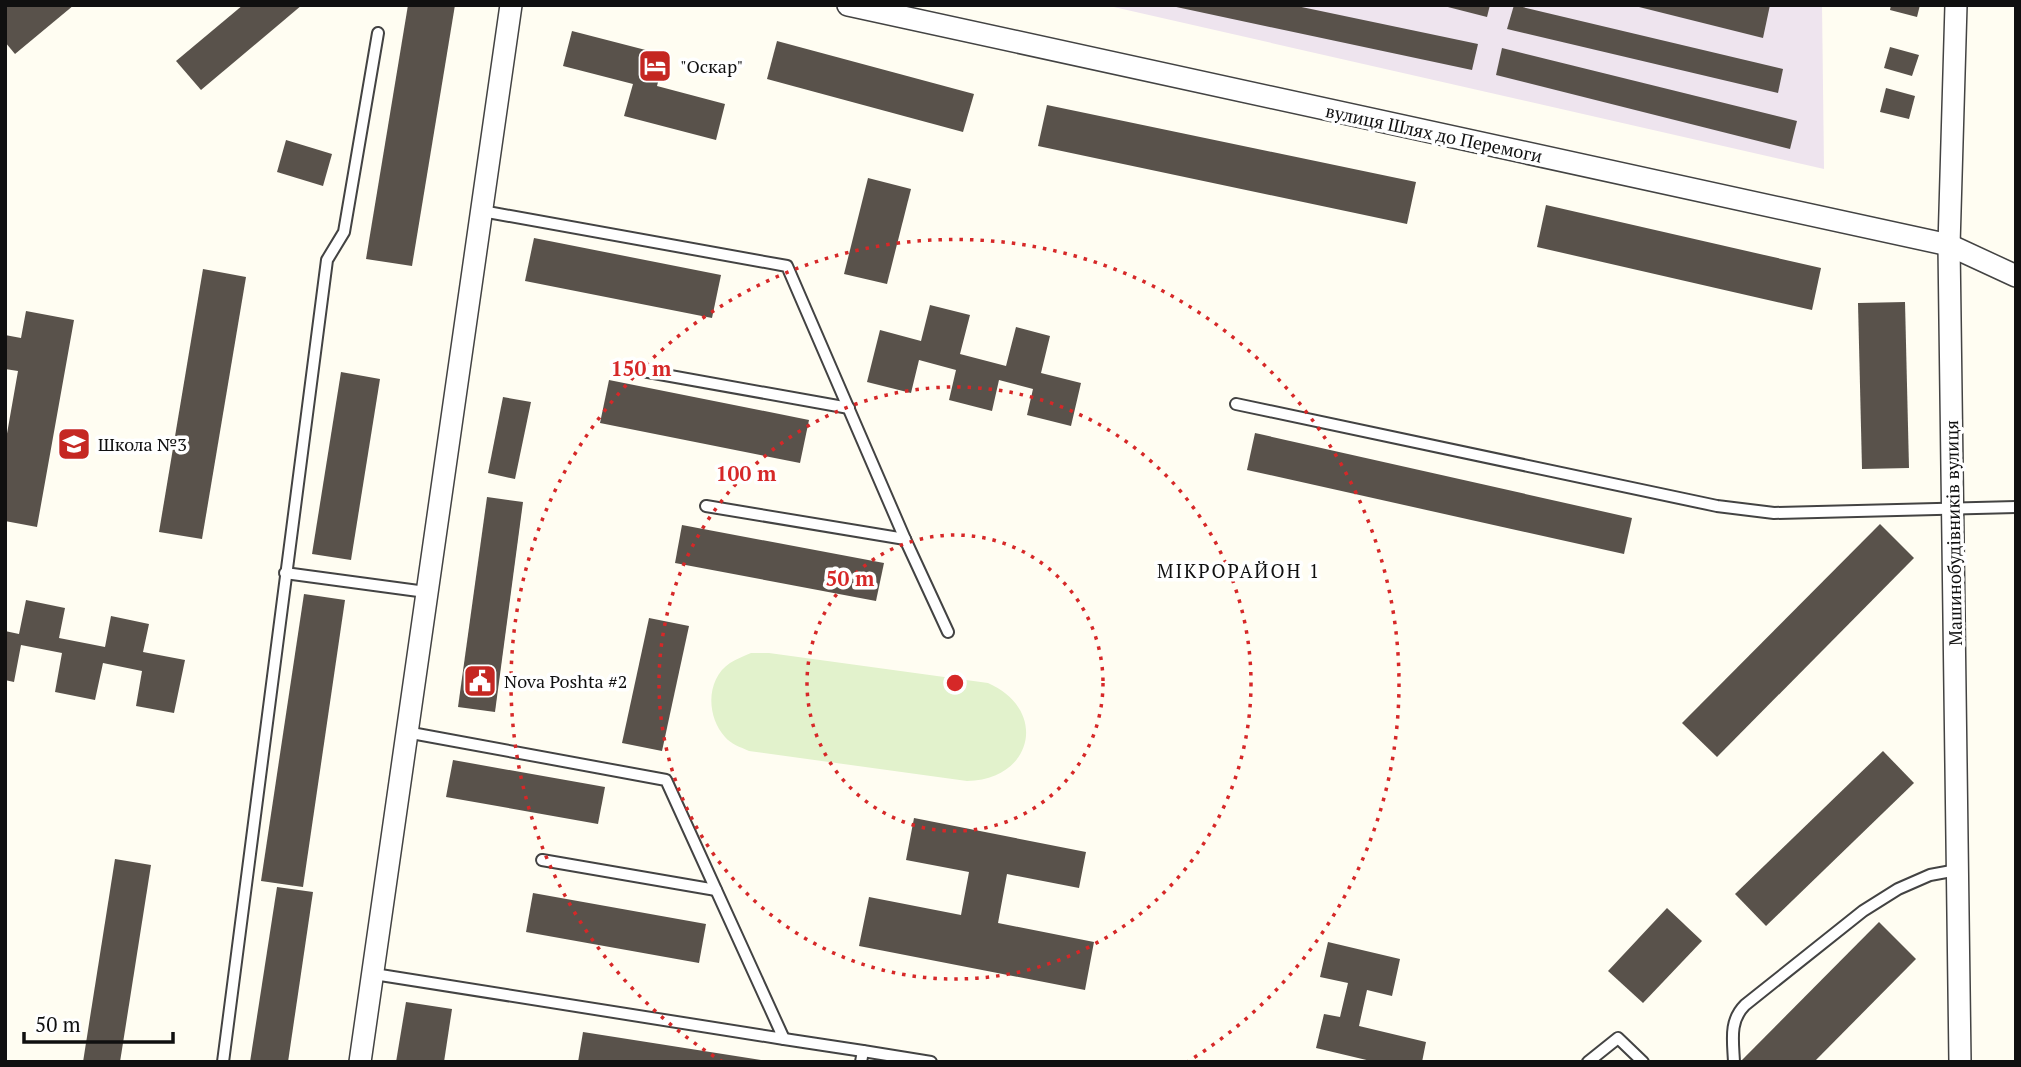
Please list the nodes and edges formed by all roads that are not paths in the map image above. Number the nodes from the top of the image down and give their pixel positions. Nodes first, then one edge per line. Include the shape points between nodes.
1 (511, 5) edge
2 (848, 5) edge
3 (1956, 5) edge
4 (378, 33) dead end
5 (481, 211) junction
6 (1949, 245) junction
7 (2016, 276) edge
8 (638, 370) dead end
9 (1236, 404) dead end
10 (849, 408) junction
11 (706, 506) dead end
12 (2016, 507) edge
13 (1952, 509) junction
14 (905, 539) junction
15 (285, 573) junction
16 (426, 592) junction
17 (948, 632) dead end
18 (406, 732) junction
19 (542, 860) dead end
20 (1957, 870) junction
21 (716, 890) junction
22 (373, 974) junction
23 (784, 1039) junction
24 (862, 1056) edge
25 (223, 1062) edge
26 (360, 1062) edge
27 (931, 1062) edge
28 (1588, 1062) edge
29 (1643, 1062) edge
30 (1734, 1062) edge
31 (1960, 1062) edge

1 - 5 street
2 - 6 street, вулиця Шлях до Перемоги
3 - 6 street, Машинобудівників вулиця
4 - 15 lane via 344,232 327,260
5 - 10 lane via 787,266
5 - 16 street
6 - 7 street, вулиця Шлях до Перемоги
6 - 13 street, Машинобудівників вулиця
8 - 10 lane
9 - 13 lane via 1717,506 1774,513
10 - 14 lane
11 - 14 lane
12 - 13 lane
13 - 20 street, Машинобудівників вулиця
14 - 17 lane
15 - 16 lane
15 - 25 lane
16 - 18 street
18 - 21 lane via 666,780
18 - 22 street
19 - 21 lane
20 - 30 lane via 1930,875 1863,911 1745,1005 1736,1014
20 - 31 street, Машинобудівників вулиця
21 - 23 lane
22 - 23 lane
22 - 26 street
23 - 24 lane
24 - 27 lane
28 - 29 lane via 1618,1038

